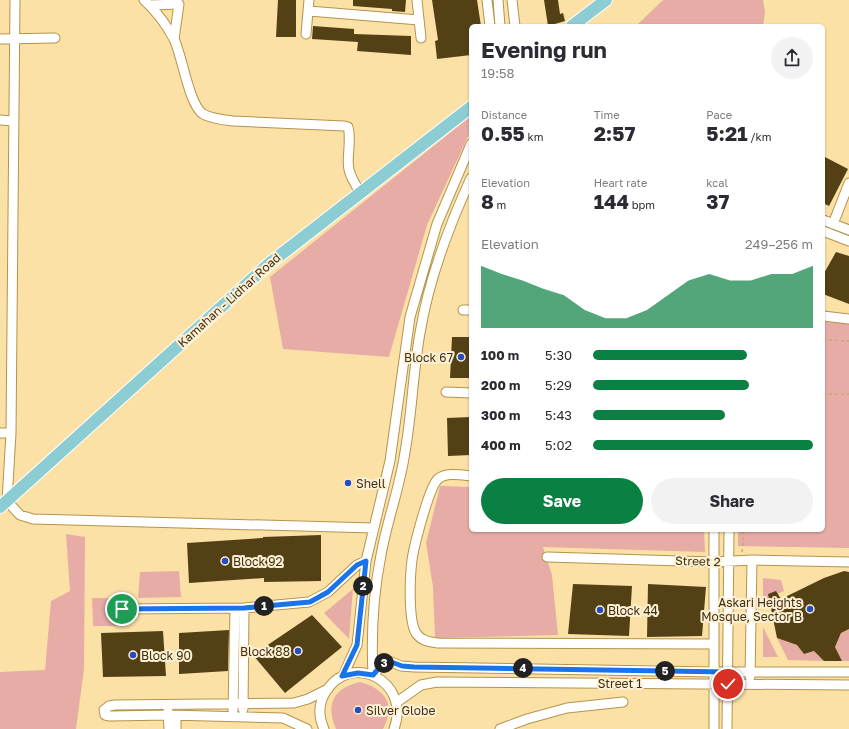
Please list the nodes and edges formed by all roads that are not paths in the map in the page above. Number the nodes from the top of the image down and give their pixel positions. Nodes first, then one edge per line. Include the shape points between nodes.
1 (15, 0) edge
2 (309, 0) edge
3 (417, 0) edge
4 (487, 0) edge
5 (498, 0) edge
6 (512, 0) edge
7 (606, 0) edge
8 (147, 3) edge
9 (309, 11) junction
10 (419, 20) junction
11 (490, 24) edge
12 (500, 24) edge
13 (515, 24) edge
14 (575, 24) edge
15 (306, 34) dead end
16 (15, 38) junction
17 (55, 38) dead end
18 (421, 38) dead end
19 (0, 39) edge
20 (174, 39) junction
21 (469, 109) edge
22 (0, 120) edge
23 (13, 121) junction
24 (469, 148) edge
25 (469, 183) edge
26 (849, 183) edge
27 (360, 192) junction
28 (825, 221) edge
29 (832, 224) junction
30 (849, 230) edge
31 (825, 232) edge
32 (849, 241) edge
33 (825, 314) edge
34 (849, 319) edge
35 (404, 358) junction
36 (416, 360) junction
37 (446, 392) dead end
38 (469, 393) edge
39 (0, 432) edge
40 (11, 433) junction
41 (469, 476) edge
42 (4, 504) edge
43 (374, 528) junction
44 (714, 532) edge
45 (729, 532) edge
46 (547, 557) dead end
47 (752, 560) junction
48 (366, 561) junction
49 (714, 562) junction
50 (728, 562) junction
51 (849, 562) edge
52 (240, 608) junction
53 (122, 609) dead end
54 (714, 644) junction
55 (714, 672) junction
56 (728, 672) junction
57 (750, 672) junction
58 (849, 672) edge
59 (373, 675) junction
60 (342, 676) junction
61 (714, 684) junction
62 (728, 684) junction
63 (750, 684) junction
64 (849, 685) edge
65 (328, 688) junction
66 (397, 702) junction
67 (623, 702) dead end
68 (175, 704) junction
69 (233, 704) junction
70 (243, 704) junction
71 (172, 716) junction
72 (232, 716) junction
73 (243, 716) junction
74 (169, 729) edge
75 (176, 729) edge
76 (307, 729) edge
77 (324, 729) edge
78 (394, 729) edge
79 (500, 729) edge
80 (714, 729) edge
81 (727, 729) edge

1 - 16 street
2 - 9 street
3 - 10 street
4 - 11 street
5 - 12 street
6 - 13 street
7 - 14 main road
8 - 20 street
8 - 20 street via 179,4
9 - 10 street
9 - 15 street
10 - 18 street
16 - 17 street
16 - 19 street
16 - 23 street
20 - 27 street via 190,90 204,114 232,121 348,127 350,137 347,165
21 - 27 main road, Kamahan - Lidhar Road
22 - 23 street
23 - 40 street
24 - 35 street via 447,197 424,265 410,317
25 - 36 street via 444,240 432,281
26 - 29 street
27 - 42 main road, Kamahan - Lidhar Road via 270,263
28 - 29 street
29 - 30 street
31 - 32 street
33 - 34 street
35 - 36 street
35 - 43 street via 390,461
36 - 59 street via 405,453 381,554 374,605 371,640
37 - 38 street
39 - 40 street
40 - 42 street
41 - 54 street via 446,475 431,489 412,560 412,626 423,640 438,643
42 - 43 street via 20,515 33,519
43 - 48 street
44 - 49 street
45 - 50 street
46 - 49 street, Street 2
47 - 50 street, Street 2
47 - 51 street, Street 2
47 - 57 street
48 - 52 street via 357,565 328,592 310,602
48 - 60 street via 357,645
49 - 50 street, Street 2
49 - 54 street
50 - 56 street
52 - 53 street
52 - 69 street
52 - 70 street
54 - 55 street
55 - 56 street, Street 1
55 - 59 street, Street 1 via 414,667 386,660
55 - 61 street
56 - 57 street, Street 1
56 - 62 street
57 - 58 street, Street 1
57 - 63 street
59 - 60 street via 358,673
59 - 66 street via 388,686
60 - 65 street
61 - 62 street, Street 1
61 - 66 street, Street 1 via 429,682 412,690
61 - 80 street
62 - 63 street, Street 1
62 - 81 street
63 - 64 street, Street 1
65 - 70 street via 294,703
65 - 77 street via 320,705
66 - 78 street
67 - 79 street via 567,708
68 - 69 street
68 - 71 street via 170,706 168,712
68 - 71 street via 115,705 104,710 105,715 110,716
69 - 70 street
69 - 72 street
70 - 73 street
71 - 72 street
71 - 74 street
71 - 75 street
72 - 73 street
73 - 76 street via 283,718

